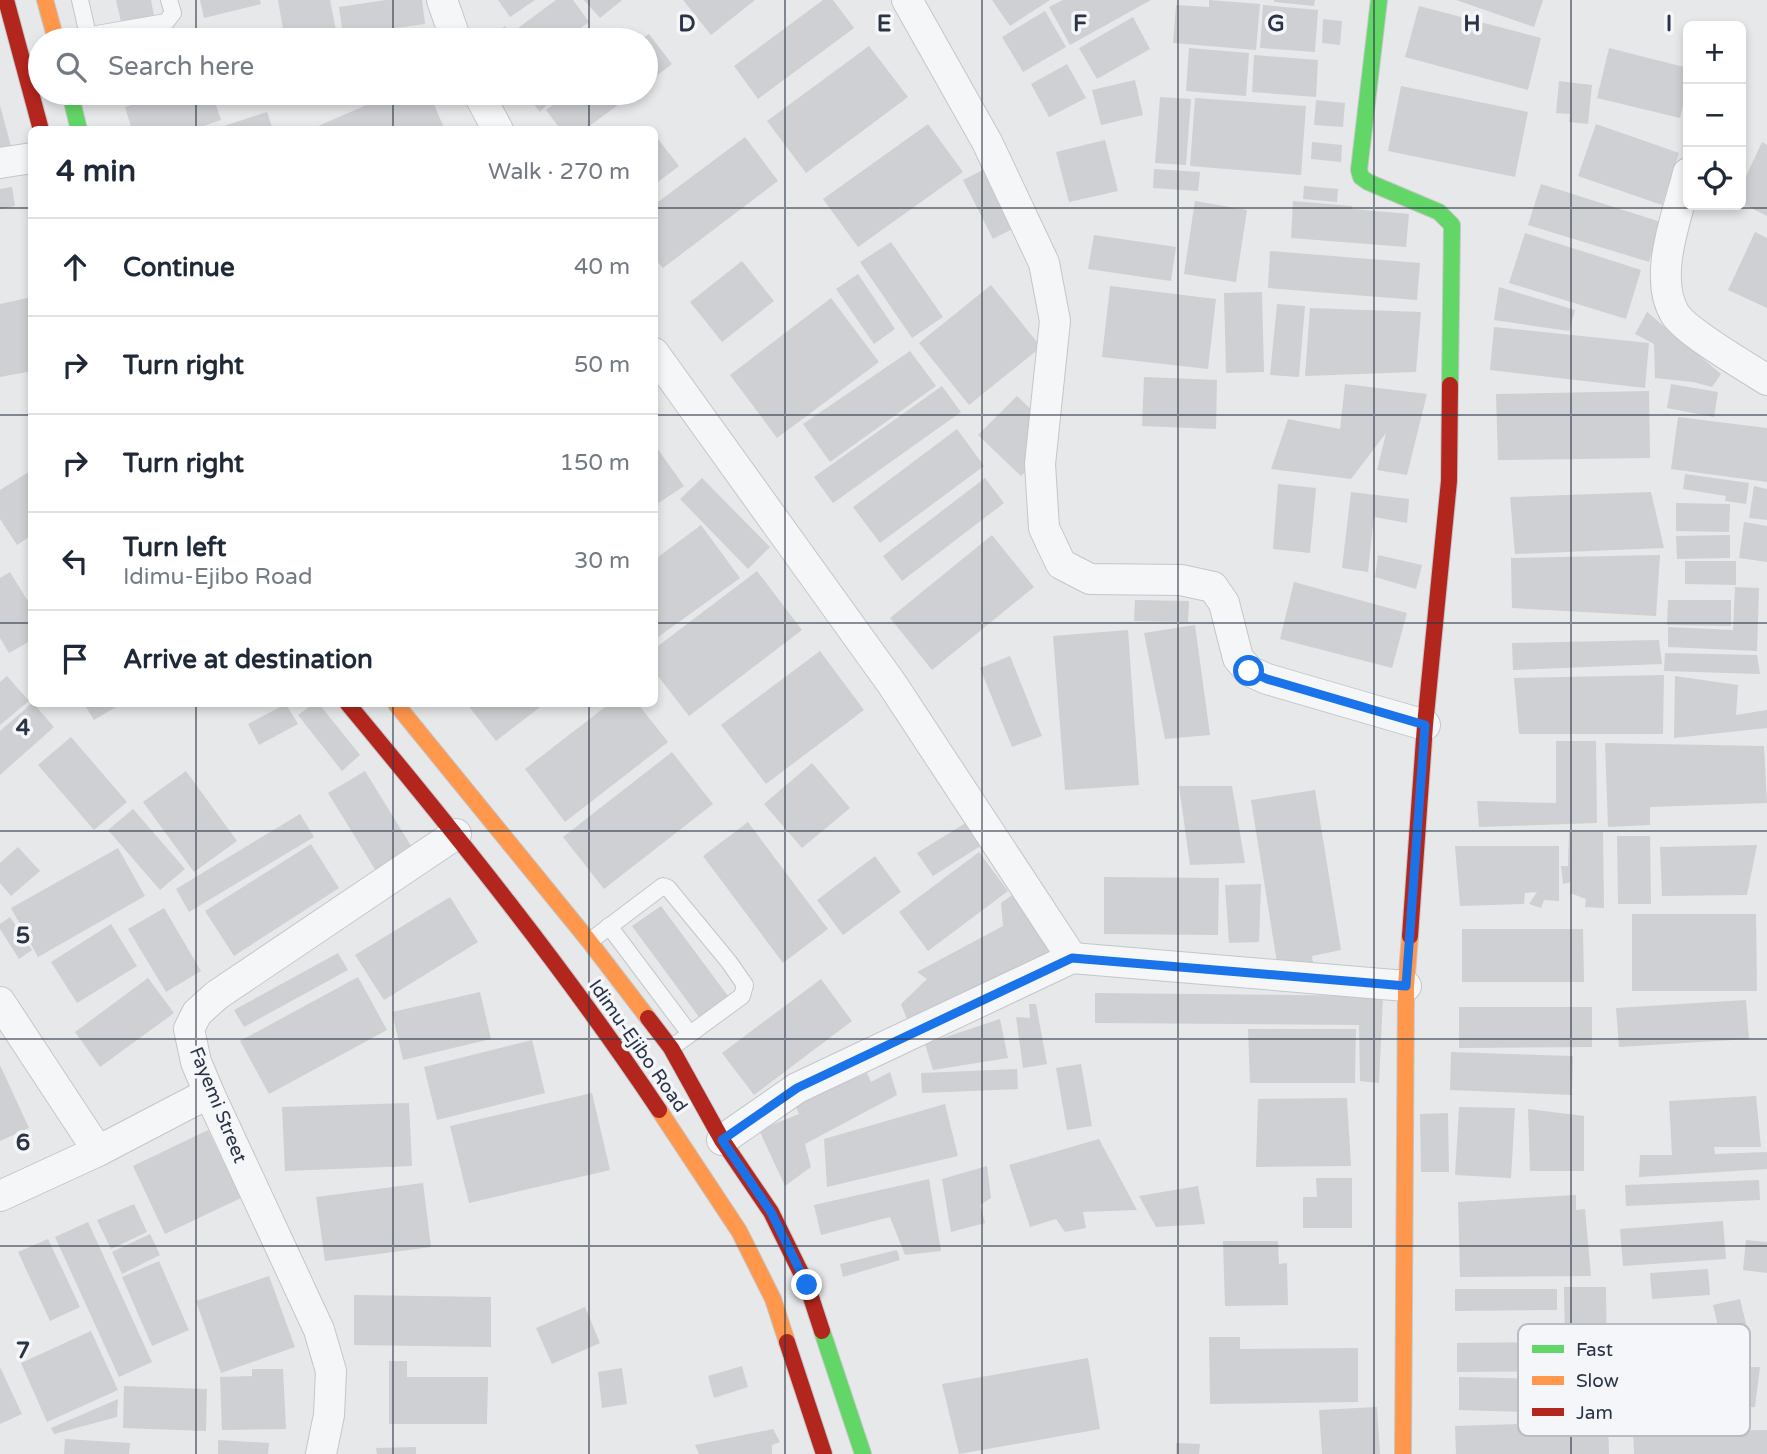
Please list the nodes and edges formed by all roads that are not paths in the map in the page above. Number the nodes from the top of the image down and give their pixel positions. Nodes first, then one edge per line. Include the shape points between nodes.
1 (6, 0) edge
2 (45, 0) edge
3 (80, 0) edge
4 (169, 0) edge
5 (442, 0) edge
6 (907, 0) edge
7 (1379, 0) edge
8 (53, 28) edge
9 (86, 28) edge
10 (130, 28) edge
11 (452, 28) edge
12 (28, 82) edge
13 (34, 105) edge
14 (73, 105) edge
15 (484, 105) edge
16 (40, 126) edge
17 (78, 126) edge
18 (496, 126) edge
19 (28, 159) edge
20 (0, 163) edge
21 (1683, 193) edge
22 (658, 359) edge
23 (1767, 380) edge
24 (350, 707) edge
25 (398, 707) edge
26 (1425, 725) junction
27 (456, 834) junction
28 (608, 926) junction
29 (589, 941) junction
30 (1072, 958) junction
31 (1406, 986) junction
32 (0, 1002) edge
33 (690, 1034) junction
34 (671, 1048) junction
35 (209, 1093) junction
36 (722, 1140) junction
37 (98, 1151) junction
38 (0, 1195) edge
39 (321, 1454) edge
40 (824, 1454) edge
41 (863, 1454) edge
42 (1403, 1454) edge

1 - 12 main road
2 - 8 main road
3 - 9 lane
4 - 10 lane via 173,13 166,22
5 - 11 street
6 - 26 street via 987,142 1044,263 1055,321 1040,464 1044,528 1061,564 1090,579 1181,580 1213,587 1224,603 1238,658 1249,671
7 - 26 main road via 1361,177 1439,212 1452,225 1449,481
13 - 16 main road
14 - 17 main road
15 - 18 street
19 - 20 street
21 - 23 street via 1667,258 1665,289 1676,316
22 - 30 street via 892,684
24 - 27 main road, Idimu-Ejibo Road
25 - 29 main road, Idimu-Ejibo Road
26 - 31 main road
27 - 35 street, Fayemi Street via 197,1013 189,1029
27 - 40 main road, Idimu-Ejibo Road via 631,1067 739,1231 773,1299
28 - 29 lane
28 - 33 lane
28 - 33 lane via 663,886 729,962 745,985 742,996
29 - 34 main road, Idimu-Ejibo Road
30 - 31 street
30 - 36 street via 797,1088
31 - 42 main road
32 - 37 street
33 - 34 lane
34 - 36 main road, Idimu-Ejibo Road
35 - 37 street
35 - 39 street, Fayemi Street via 319,1330 331,1371
36 - 41 main road, Idimu-Ejibo Road via 771,1212 807,1285
37 - 38 street

